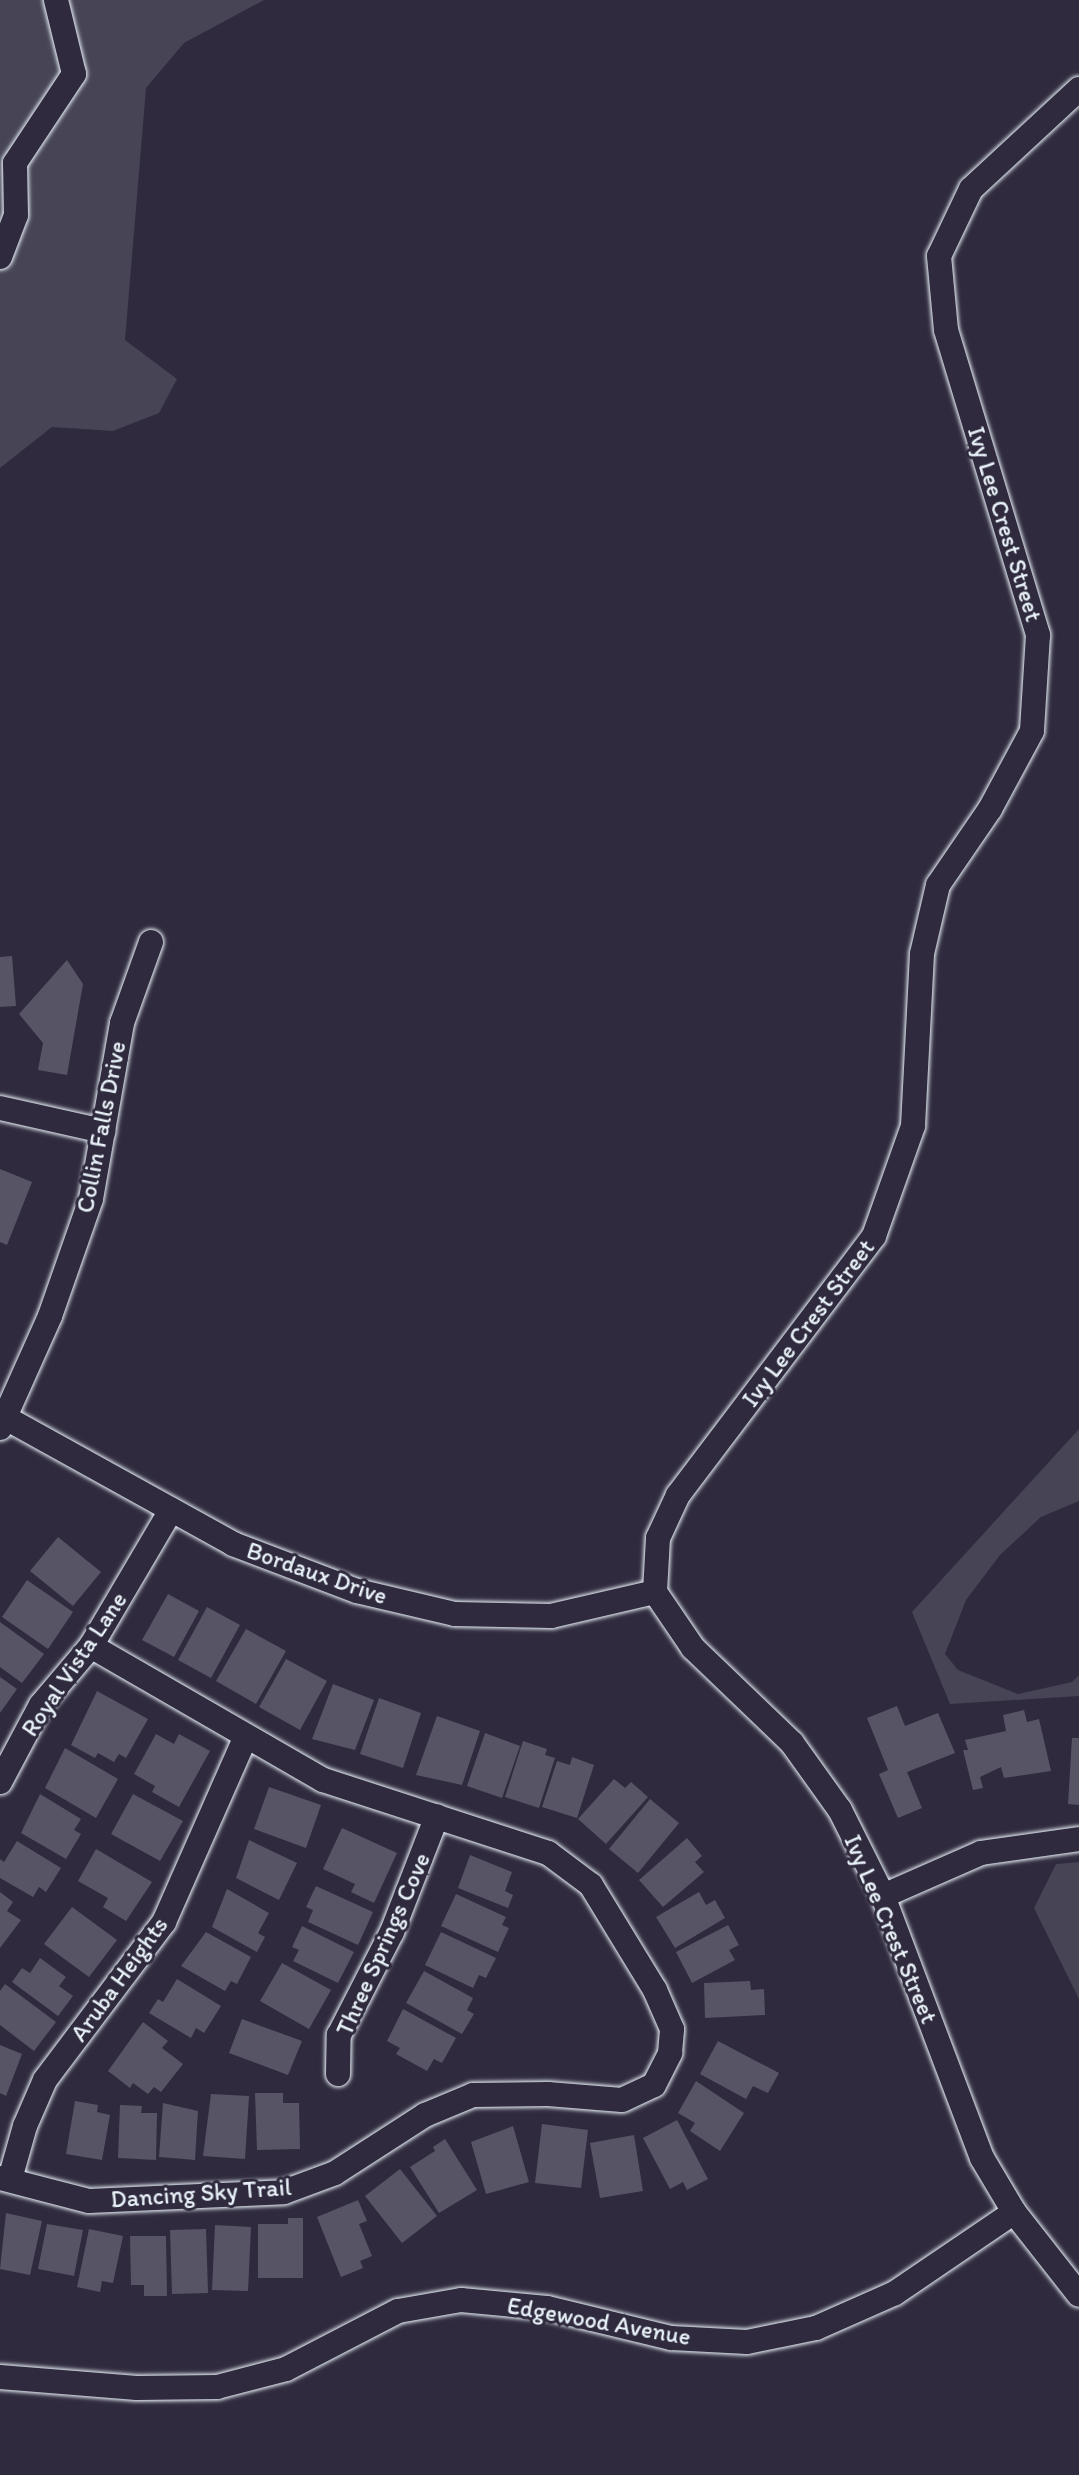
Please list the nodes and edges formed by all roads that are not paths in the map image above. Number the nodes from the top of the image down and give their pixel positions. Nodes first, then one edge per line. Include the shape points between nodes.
1 (56, 0) edge
2 (1079, 89) edge
3 (0, 257) edge
4 (151, 942) dead end
5 (0, 1108) edge
6 (103, 1131) junction
7 (3, 1423) edge
8 (171, 1510) junction
9 (655, 1592) junction
10 (91, 1646) junction
11 (245, 1738) junction
12 (0, 1782) edge
13 (437, 1816) junction
14 (1079, 1839) edge
15 (883, 1896) junction
16 (338, 2074) dead end
17 (5, 2178) edge
18 (1014, 2212) junction
19 (1079, 2295) edge
20 (0, 2377) edge

1 - 3 street via 74,74 15,163 16,215
2 - 9 street, Ivy Lee Crest Street via 971,189 939,256 946,330 1038,635 1032,731 990,809 939,885 922,954 913,1126 874,1236 678,1495 658,1538
4 - 6 street, Collin Falls Drive via 121,1023
5 - 6 street
6 - 7 street, Collin Falls Drive via 91,1199 50,1316
7 - 8 street, Bordaux Drive
8 - 9 street, Bordaux Drive via 233,1544 356,1591 455,1614 551,1616
8 - 10 street, Royal Vista Lane
9 - 15 street, Ivy Lee Crest Street via 693,1648 792,1743 840,1810
10 - 11 street
10 - 12 street, Royal Vista Lane via 41,1705
11 - 13 street via 323,1780
11 - 17 street, Aruba Heights via 164,1923 45,2080
13 - 16 street, Three Springs Cove via 392,1932 339,2035
13 - 17 street, Dancing Sky Trail via 548,1853 591,1885 655,1990 671,2029 670,2053 654,2085 622,2100 548,2094 473,2095 425,2115 335,2173 284,2192 89,2201
14 - 15 street via 981,1853
15 - 18 street, Ivy Lee Crest Street via 982,2158
18 - 19 street, Ivy Lee Crest Street
18 - 20 street, Edgewood Avenue via 895,2293 816,2328 747,2342 671,2338 547,2308 461,2300 398,2311 286,2369 217,2387 136,2388

